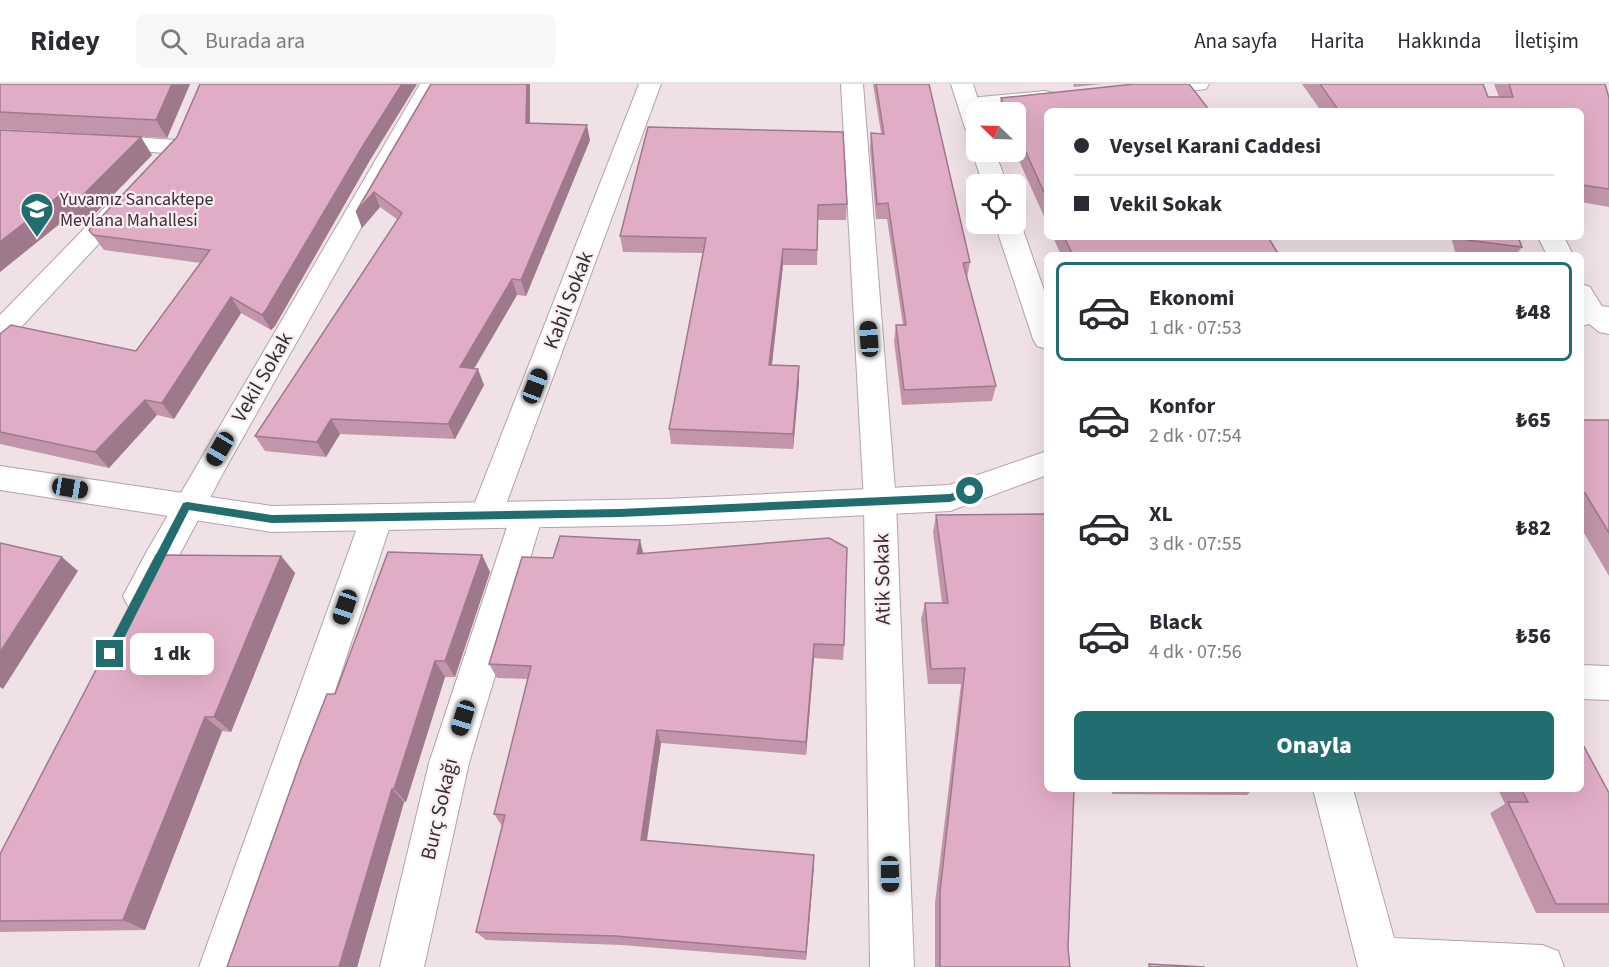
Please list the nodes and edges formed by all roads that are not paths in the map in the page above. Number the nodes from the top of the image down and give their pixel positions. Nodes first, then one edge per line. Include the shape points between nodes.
1 (431, 84) edge
2 (650, 84) edge
3 (852, 84) edge
4 (962, 84) edge
5 (1198, 84) edge
6 (1129, 90) edge
7 (1060, 97) edge
8 (968, 102) edge
9 (1003, 102) edge
10 (76, 141) edge
11 (1011, 234) edge
12 (1044, 330) edge
13 (0, 332) edge
14 (1044, 464) edge
15 (0, 478) edge
16 (880, 502) junction
17 (187, 506) junction
18 (486, 515) junction
19 (527, 515) junction
20 (376, 518) junction
21 (126, 622) edge
22 (1584, 682) edge
23 (1609, 683) edge
24 (1334, 792) edge
25 (1379, 963) edge
26 (221, 967) edge
27 (402, 967) edge
28 (892, 967) edge
29 (1542, 967) edge

1 - 17 street, Vekil Sokak
2 - 18 street, Kabil Sokak
3 - 16 street, Atik Sokak
4 - 8 street
5 - 6 street
7 - 9 street
10 - 13 street via 181,137
11 - 12 street
14 - 16 street via 950,498
15 - 17 street
16 - 19 street
16 - 28 street, Atik Sokak
17 - 20 street via 272,519
17 - 21 street, Vekil Sokak
18 - 19 street
18 - 20 street
19 - 27 street, Burç Sokağı via 448,763
20 - 26 street
22 - 23 street
24 - 25 street
25 - 29 street

